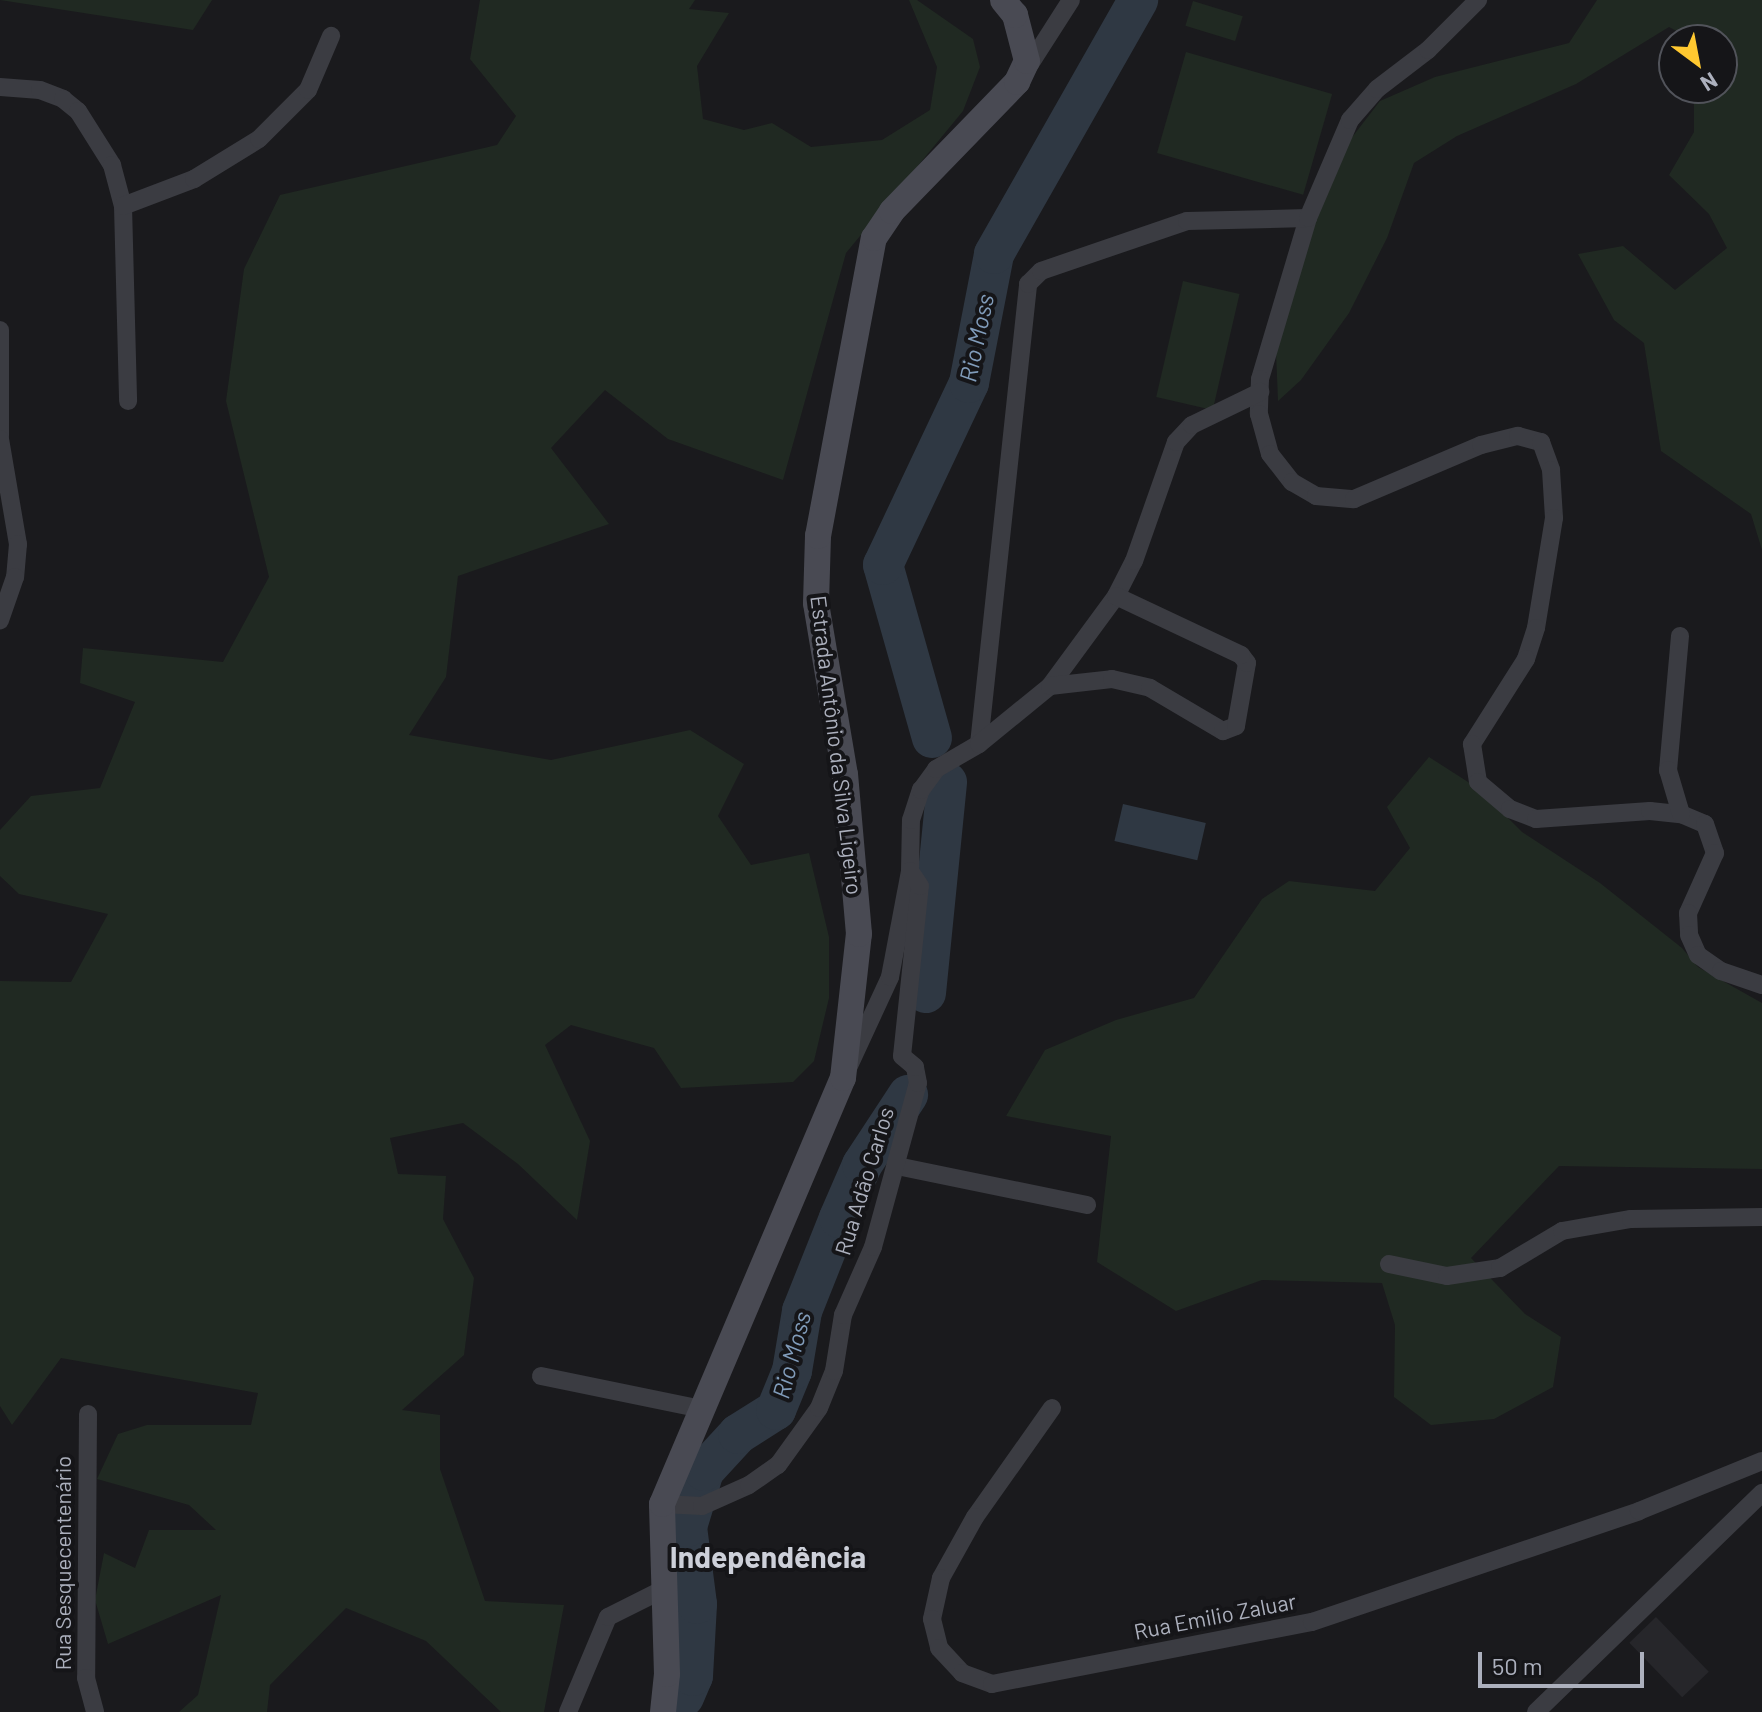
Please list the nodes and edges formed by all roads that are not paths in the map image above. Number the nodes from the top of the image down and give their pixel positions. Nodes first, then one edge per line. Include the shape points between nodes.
1 (1003, 0) edge
2 (1071, 0) edge
3 (1478, 0) edge
4 (331, 36) dead end
5 (1017, 82) junction
6 (0, 87) edge
7 (123, 206) junction
8 (1308, 218) junction
9 (0, 330) edge
10 (1260, 392) junction
11 (128, 401) dead end
12 (0, 438) edge
13 (1116, 596) junction
14 (0, 620) edge
15 (1680, 636) dead end
16 (1050, 686) junction
17 (979, 744) junction
18 (1681, 814) junction
19 (910, 871) junction
20 (1762, 985) edge
21 (843, 1078) junction
22 (897, 1166) junction
23 (1087, 1205) dead end
24 (1762, 1217) edge
25 (1389, 1264) dead end
26 (541, 1376) dead end
27 (1052, 1408) dead end
28 (702, 1409) junction
29 (88, 1414) dead end
30 (1762, 1461) edge
31 (1762, 1493) edge
32 (662, 1504) junction
33 (666, 1588) junction
34 (95, 1712) edge
35 (568, 1712) edge
36 (663, 1712) edge
37 (1536, 1712) edge

1 - 5 street via 1015,15 1027,61
2 - 5 street
3 - 8 street via 1428,50 1377,89 1350,120
4 - 7 street via 308,90 259,139 194,179
5 - 21 street, Estrada Antônio da Silva Ligeiro via 892,211 874,238 818,536 816,603 845,775 859,934
6 - 7 street via 40,90 78,111 112,165
7 - 11 street
8 - 10 street
8 - 17 street via 1187,221 1041,271 1028,284
9 - 12 street
10 - 13 street via 1192,425 1176,442 1134,561
10 - 18 street via 1259,414 1270,454 1292,482 1316,496 1354,499 1481,445 1518,436 1541,442 1551,470 1554,518 1536,628 1526,659 1472,744 1478,782 1510,809 1536,819
12 - 14 street via 18,544 15,577
13 - 16 street
13 - 16 street via 1241,655 1247,663 1236,726 1223,731 1150,688 1112,679
15 - 18 street via 1668,770
16 - 17 street
17 - 19 street via 936,769 921,790 911,820
18 - 20 street via 1705,824 1714,838 1715,853 1688,913 1689,935 1698,955 1721,971
19 - 21 street via 890,977
19 - 22 street, Rua Adão Carlos via 920,886 902,1056 915,1067 918,1083
21 - 28 street, Estrada Antônio da Silva Ligeiro
22 - 23 street
22 - 32 street, Rua Adão Carlos via 873,1247 843,1315 834,1371 819,1408 778,1465 749,1485 702,1506
24 - 25 street via 1631,1219 1562,1231 1500,1268 1447,1276
26 - 28 street
27 - 30 street, Rua Emilio Zaluar via 975,1517 938,1592 932,1619 939,1648 962,1673 992,1684 1312,1622 1639,1511
28 - 32 street, Estrada Antônio da Silva Ligeiro
29 - 34 street, Rua Sesquecentenário via 86,1678
31 - 37 street
32 - 33 street, Estrada Antônio da Silva Ligeiro via 660,1557
33 - 35 street via 608,1617
33 - 36 street, Estrada Antônio da Silva Ligeiro

